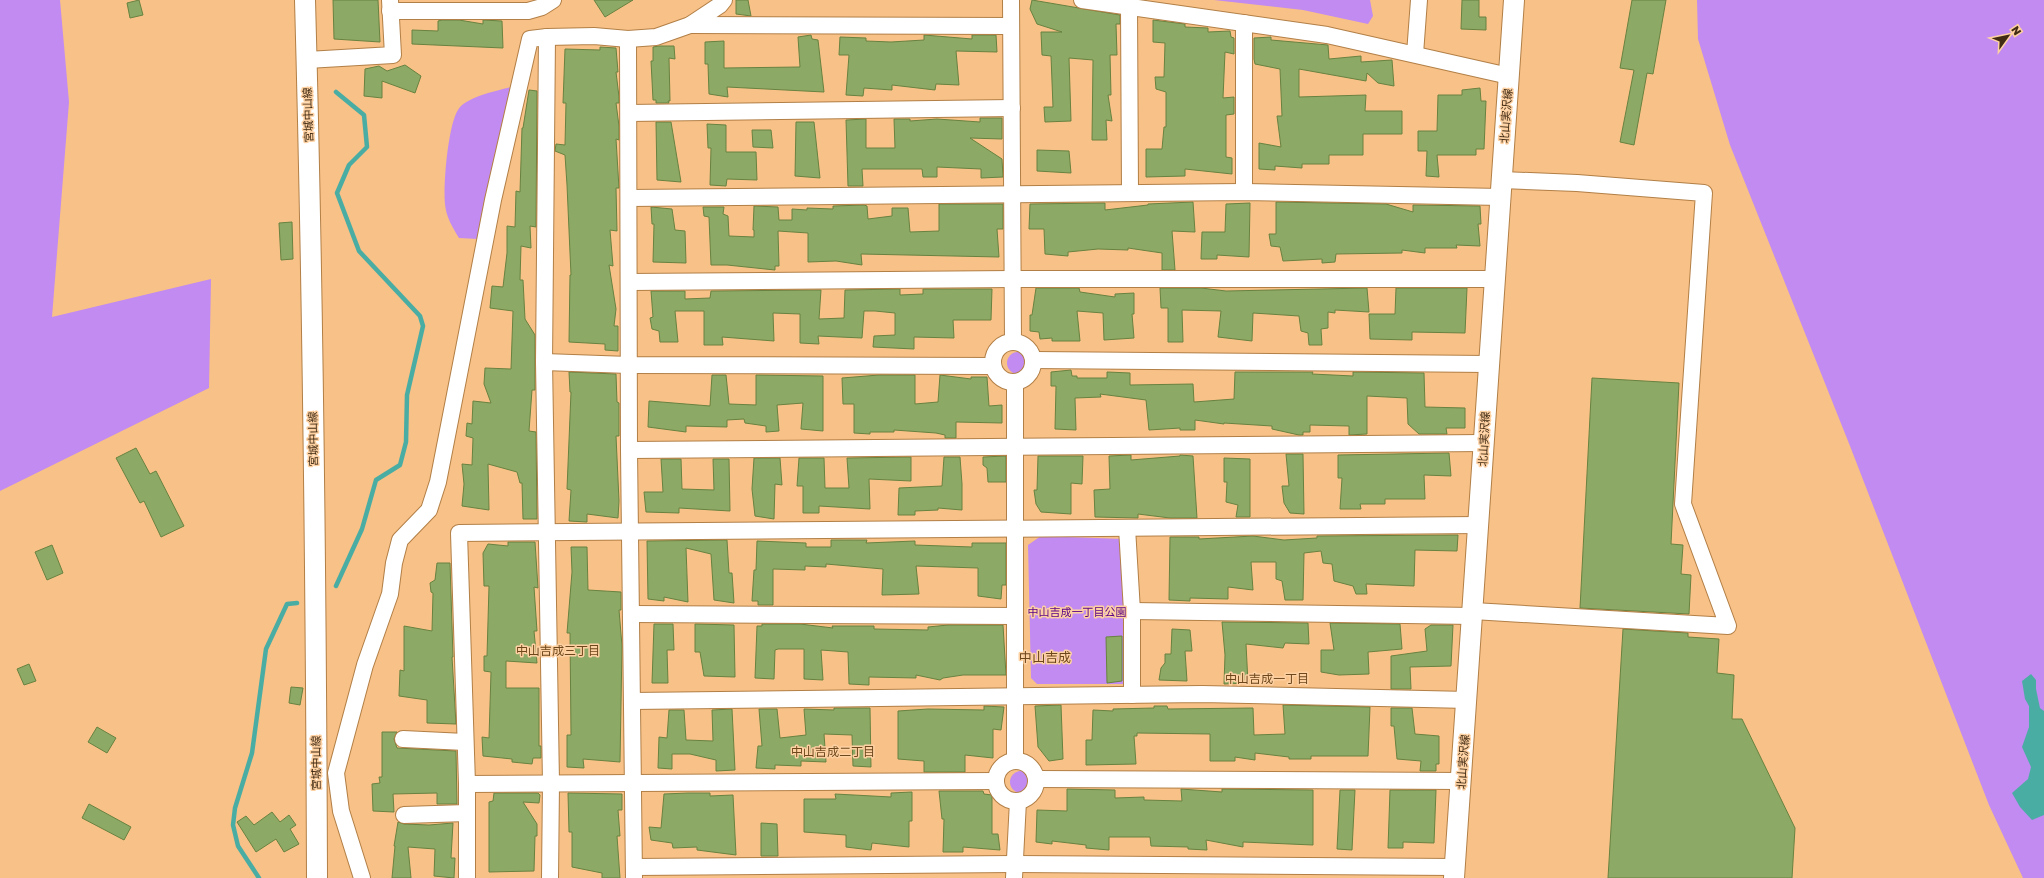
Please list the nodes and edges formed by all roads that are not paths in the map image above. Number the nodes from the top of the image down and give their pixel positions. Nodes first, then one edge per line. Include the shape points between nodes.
1 (305, 0) edge
2 (553, 0) edge
3 (724, 0) edge
4 (1012, 0) edge
5 (1082, 0) edge
6 (1418, 0) edge
7 (1514, 0) edge
8 (390, 5) edge
9 (1129, 7) junction
10 (1244, 23) junction
11 (690, 25) junction
12 (1011, 26) junction
13 (547, 37) junction
14 (628, 39) junction
15 (1415, 54) junction
16 (307, 60) junction
17 (1509, 76) junction
18 (1012, 108) junction
19 (628, 113) junction
20 (1501, 188) junction
21 (1244, 192) junction
22 (1130, 193) junction
23 (1012, 194) junction
24 (629, 198) junction
25 (1012, 279) junction
26 (1494, 279) junction
27 (629, 282) junction
28 (1013, 342) junction
29 (1033, 360) junction
30 (544, 362) junction
31 (1488, 364) junction
32 (629, 365) junction
33 (993, 366) junction
34 (1014, 382) junction
35 (1484, 443) junction
36 (1015, 448) junction
37 (629, 450) junction
38 (1479, 525) junction
39 (1127, 528) junction
40 (1015, 529) junction
41 (630, 532) junction
42 (545, 533) junction
43 (1132, 611) junction
44 (632, 614) junction
45 (1473, 614) junction
46 (1015, 616) junction
47 (1132, 695) junction
48 (1015, 697) junction
49 (1468, 700) junction
50 (632, 701) junction
51 (403, 739) dead end
52 (465, 742) junction
53 (1015, 760) junction
54 (1037, 779) junction
55 (996, 781) junction
56 (1461, 781) junction
57 (551, 783) junction
58 (633, 783) junction
59 (467, 784) junction
60 (1018, 801) junction
61 (467, 813) junction
62 (404, 815) dead end
63 (1014, 871) edge
64 (634, 873) edge
65 (1454, 873) edge
66 (316, 878) edge
67 (362, 878) edge
68 (467, 878) edge
69 (550, 878) edge

1 - 16 street, 宮城中山線
2 - 8 street via 528,11
3 - 11 street
4 - 12 street
5 - 9 street
6 - 15 street
7 - 17 street, 北山実沢線
8 - 16 street via 393,55
9 - 10 street
9 - 22 street
10 - 15 street via 1327,35
10 - 21 street
11 - 12 street
11 - 14 street via 656,37
12 - 18 street
13 - 14 street via 594,36
13 - 30 street
13 - 67 street via 530,39 493,200 438,482 429,510 400,540 390,594 365,664 336,773 341,811
14 - 19 street
15 - 17 street
16 - 66 street, 宮城中山線 via 315,584
17 - 20 street, 北山実沢線
18 - 19 street
18 - 23 street
19 - 24 street
20 - 21 street
20 - 26 street, 北山実沢線
20 - 45 street via 1577,183 1704,193 1683,504 1728,626
21 - 22 street
22 - 23 street
23 - 24 street
23 - 25 street
24 - 27 street
25 - 26 street
25 - 27 street
25 - 28 street
26 - 31 street, 北山実沢線
27 - 32 street
28 - 29 street via 1028,349
28 - 33 street via 997,350
29 - 31 street
29 - 34 street via 1026,377
30 - 32 street
30 - 42 street
31 - 35 street, 北山実沢線
32 - 33 street
32 - 37 street
33 - 34 street via 1004,380
34 - 36 street
35 - 36 street
35 - 38 street, 北山実沢線
36 - 37 street
36 - 40 street
37 - 41 street
38 - 39 street
38 - 45 street, 北山実沢線
39 - 40 street
39 - 43 street
40 - 41 street
40 - 46 street
41 - 42 street
41 - 44 street
42 - 52 street via 459,533
42 - 57 street
43 - 45 street
43 - 47 street
44 - 46 street
44 - 50 street
45 - 49 street, 北山実沢線
46 - 48 street
47 - 48 street
47 - 49 street via 1210,694
48 - 50 street
48 - 53 street
49 - 56 street, 北山実沢線
50 - 58 street
51 - 52 street
52 - 59 street
53 - 54 street via 1032,767
53 - 55 street via 999,769
54 - 56 street
54 - 60 street via 1030,796
55 - 58 street
55 - 60 street via 1005,798
56 - 65 street, 北山実沢線
57 - 58 street
57 - 59 street
57 - 69 street
58 - 64 street
59 - 61 street
60 - 63 street
61 - 62 street
61 - 68 street
63 - 64 street
63 - 65 street

